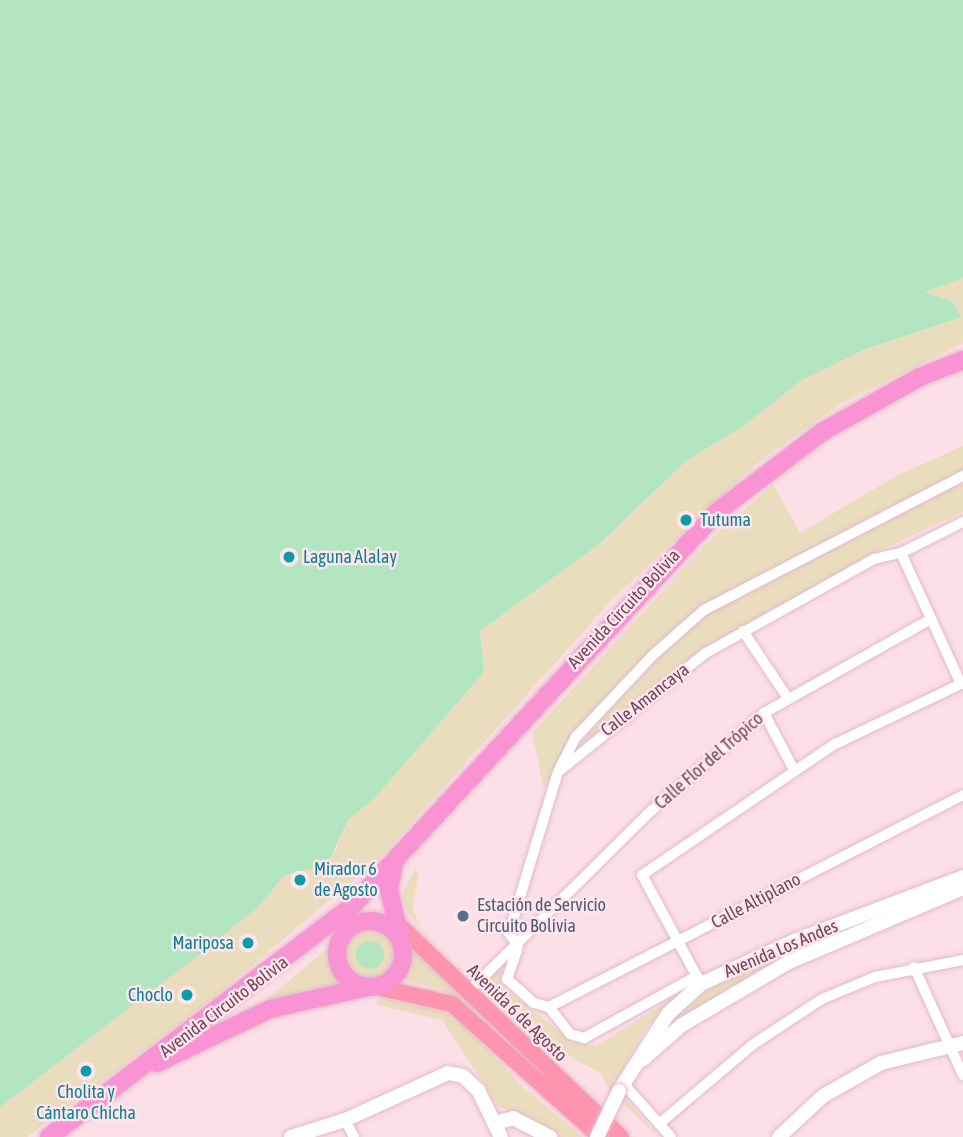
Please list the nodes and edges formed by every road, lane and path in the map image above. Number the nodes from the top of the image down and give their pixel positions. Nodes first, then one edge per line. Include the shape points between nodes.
1 (963, 360) edge
2 (963, 476) edge
3 (963, 522) edge
4 (901, 554) junction
5 (931, 619) junction
6 (743, 631) junction
7 (962, 684) edge
8 (787, 697) junction
9 (764, 713) junction
10 (794, 770) junction
11 (558, 772) junction
12 (963, 795) edge
13 (394, 862) junction
14 (963, 877) edge
15 (963, 888) edge
16 (353, 905) junction
17 (362, 922) junction
18 (342, 924) junction
19 (324, 930) junction
20 (395, 930) junction
21 (679, 941) junction
22 (338, 944) junction
23 (519, 946) junction
24 (963, 960) edge
25 (914, 967) junction
26 (699, 980) junction
27 (372, 987) junction
28 (467, 993) junction
29 (549, 1007) junction
30 (956, 1045) edge
31 (147, 1067) junction
32 (634, 1068) junction
33 (963, 1075) edge
34 (621, 1087) junction
35 (345, 1120) junction
36 (659, 1124) junction
37 (498, 1130) edge
38 (48, 1137) edge
39 (291, 1137) edge
40 (354, 1137) edge
41 (550, 1137) edge
42 (599, 1137) edge
43 (621, 1137) edge
44 (671, 1137) edge
45 (779, 1137) edge

1 - 13 highway, Avenida Circuito Bolivia via 821,432 717,512
2 - 11 street via 704,610 652,656 576,737
3 - 4 street, Calle Amancaya
4 - 5 street
4 - 6 street, Calle Amancaya via 874,559
5 - 7 street
5 - 8 street, Calle Flor del Trópico
6 - 8 street
6 - 11 street, Calle Amancaya via 648,694
7 - 10 street via 835,744
8 - 9 street, Calle Flor del Trópico
9 - 10 street
9 - 23 street, Calle Flor del Trópico via 651,811
10 - 21 street via 642,875
11 - 23 street via 509,933
12 - 21 street, Calle Altiplano
13 - 16 highway, Avenida Circuito Bolivia
13 - 20 highway via 390,903
14 - 26 street, Avenida Los Andes
15 - 32 street, Avenida Los Andes via 789,962 682,1025
16 - 18 highway
16 - 19 highway, Avenida Circuito Bolivia
17 - 18 highway
17 - 20 highway
17 - 22 highway
18 - 19 highway
18 - 22 highway
19 - 31 highway, Avenida Circuito Bolivia
20 - 27 highway via 401,967
20 - 28 main road, Avenida 6 de Agosto
21 - 26 street
21 - 29 street, Calle Altiplano
22 - 27 highway via 343,973
23 - 28 street
23 - 29 street via 507,979 534,1003
24 - 25 street
25 - 30 street
25 - 36 street via 822,999 752,1045
26 - 29 street via 596,1035 570,1034
26 - 32 street, Avenida Los Andes via 668,1014
27 - 31 highway, Avenida Circuito Bolivia via 270,1009
27 - 42 main road, Avenida 6 de Agosto via 453,1003
28 - 43 main road, Avenida 6 de Agosto
30 - 33 street
30 - 45 street via 881,1063 851,1079
31 - 38 highway, Avenida Circuito Bolivia
32 - 34 street, Avenida Los Andes
34 - 36 street
34 - 42 street, Avenida Los Andes, bridge
35 - 37 street via 448,1073 463,1076 478,1090
35 - 39 street
35 - 40 street
36 - 44 street
37 - 41 street via 513,1118

